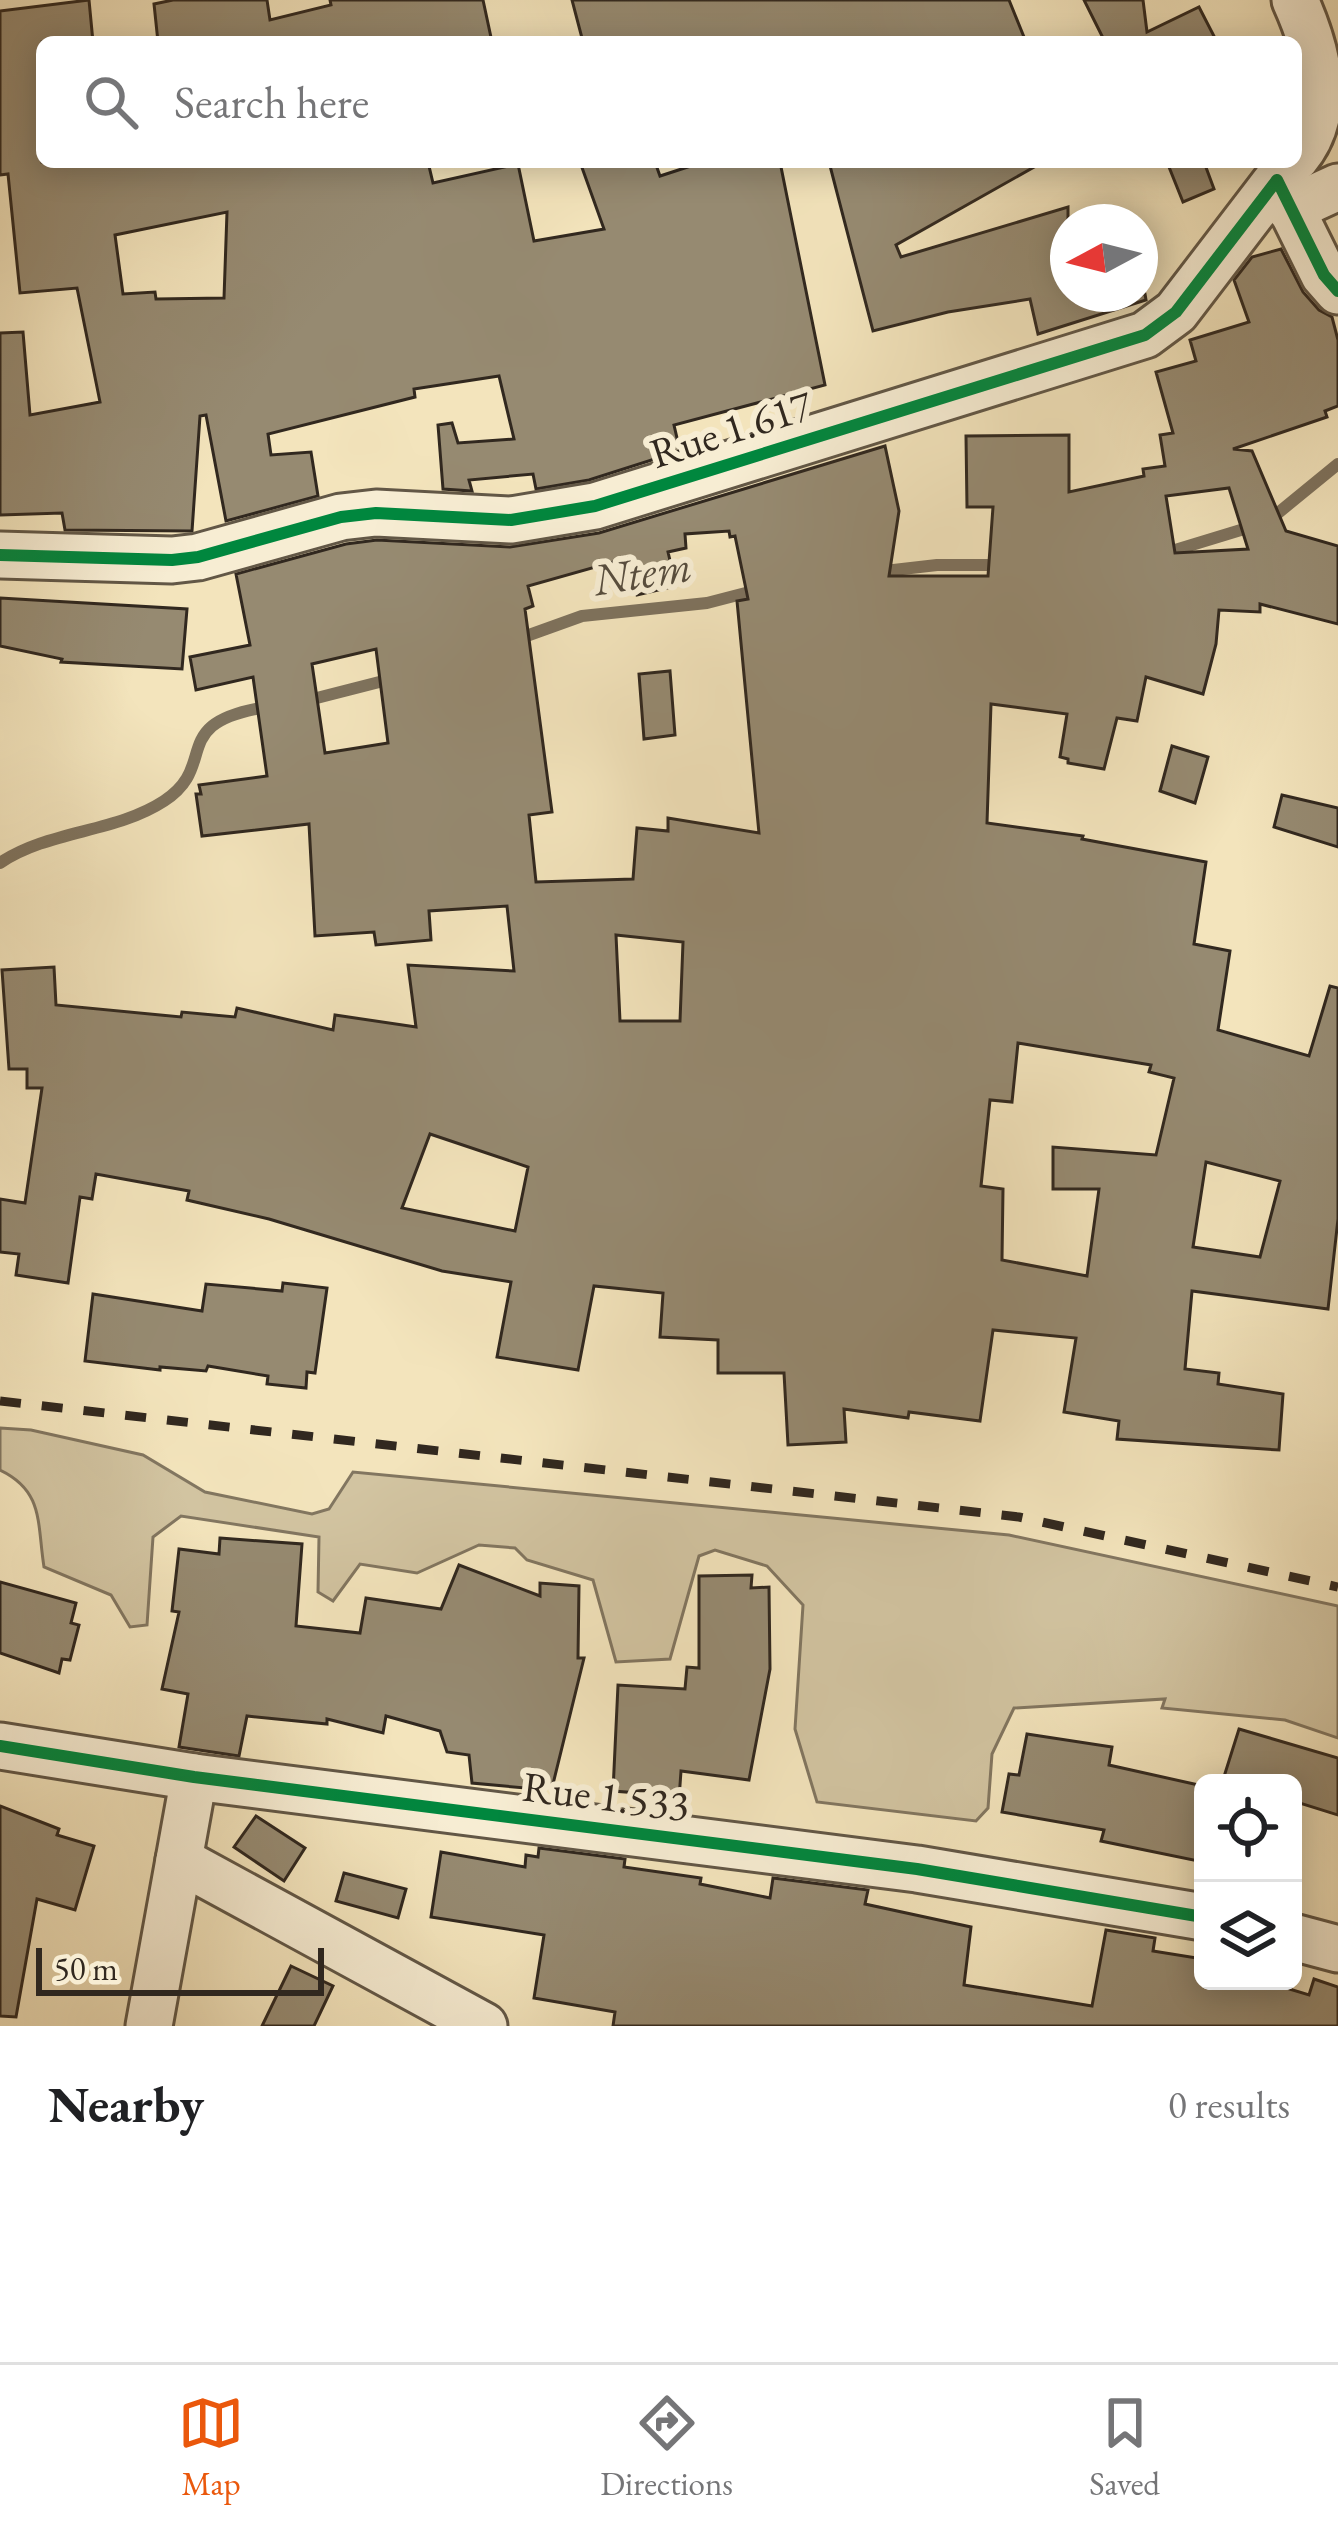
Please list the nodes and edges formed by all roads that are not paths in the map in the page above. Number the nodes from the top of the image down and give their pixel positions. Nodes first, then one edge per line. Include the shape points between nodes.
1 (1295, 0) edge
2 (1302, 153) edge
3 (1289, 177) edge
4 (1338, 187) edge
5 (1338, 291) edge
6 (0, 554) edge
7 (0, 1746) edge
8 (194, 1777) junction
9 (179, 1860) junction
10 (1194, 1915) edge
11 (1302, 1939) edge
12 (1338, 1949) edge
13 (149, 2026) edge
14 (484, 2026) edge

1 - 2 street via 1320,75
3 - 4 street
3 - 5 street via 1324,275
3 - 6 street, Rue 1.617 via 1176,312 1145,335 595,506 511,520 376,513 172,560
7 - 8 street, Rue 1.533
8 - 9 street
8 - 10 street, Rue 1.533 via 917,1869
9 - 13 street
9 - 14 street
11 - 12 street

